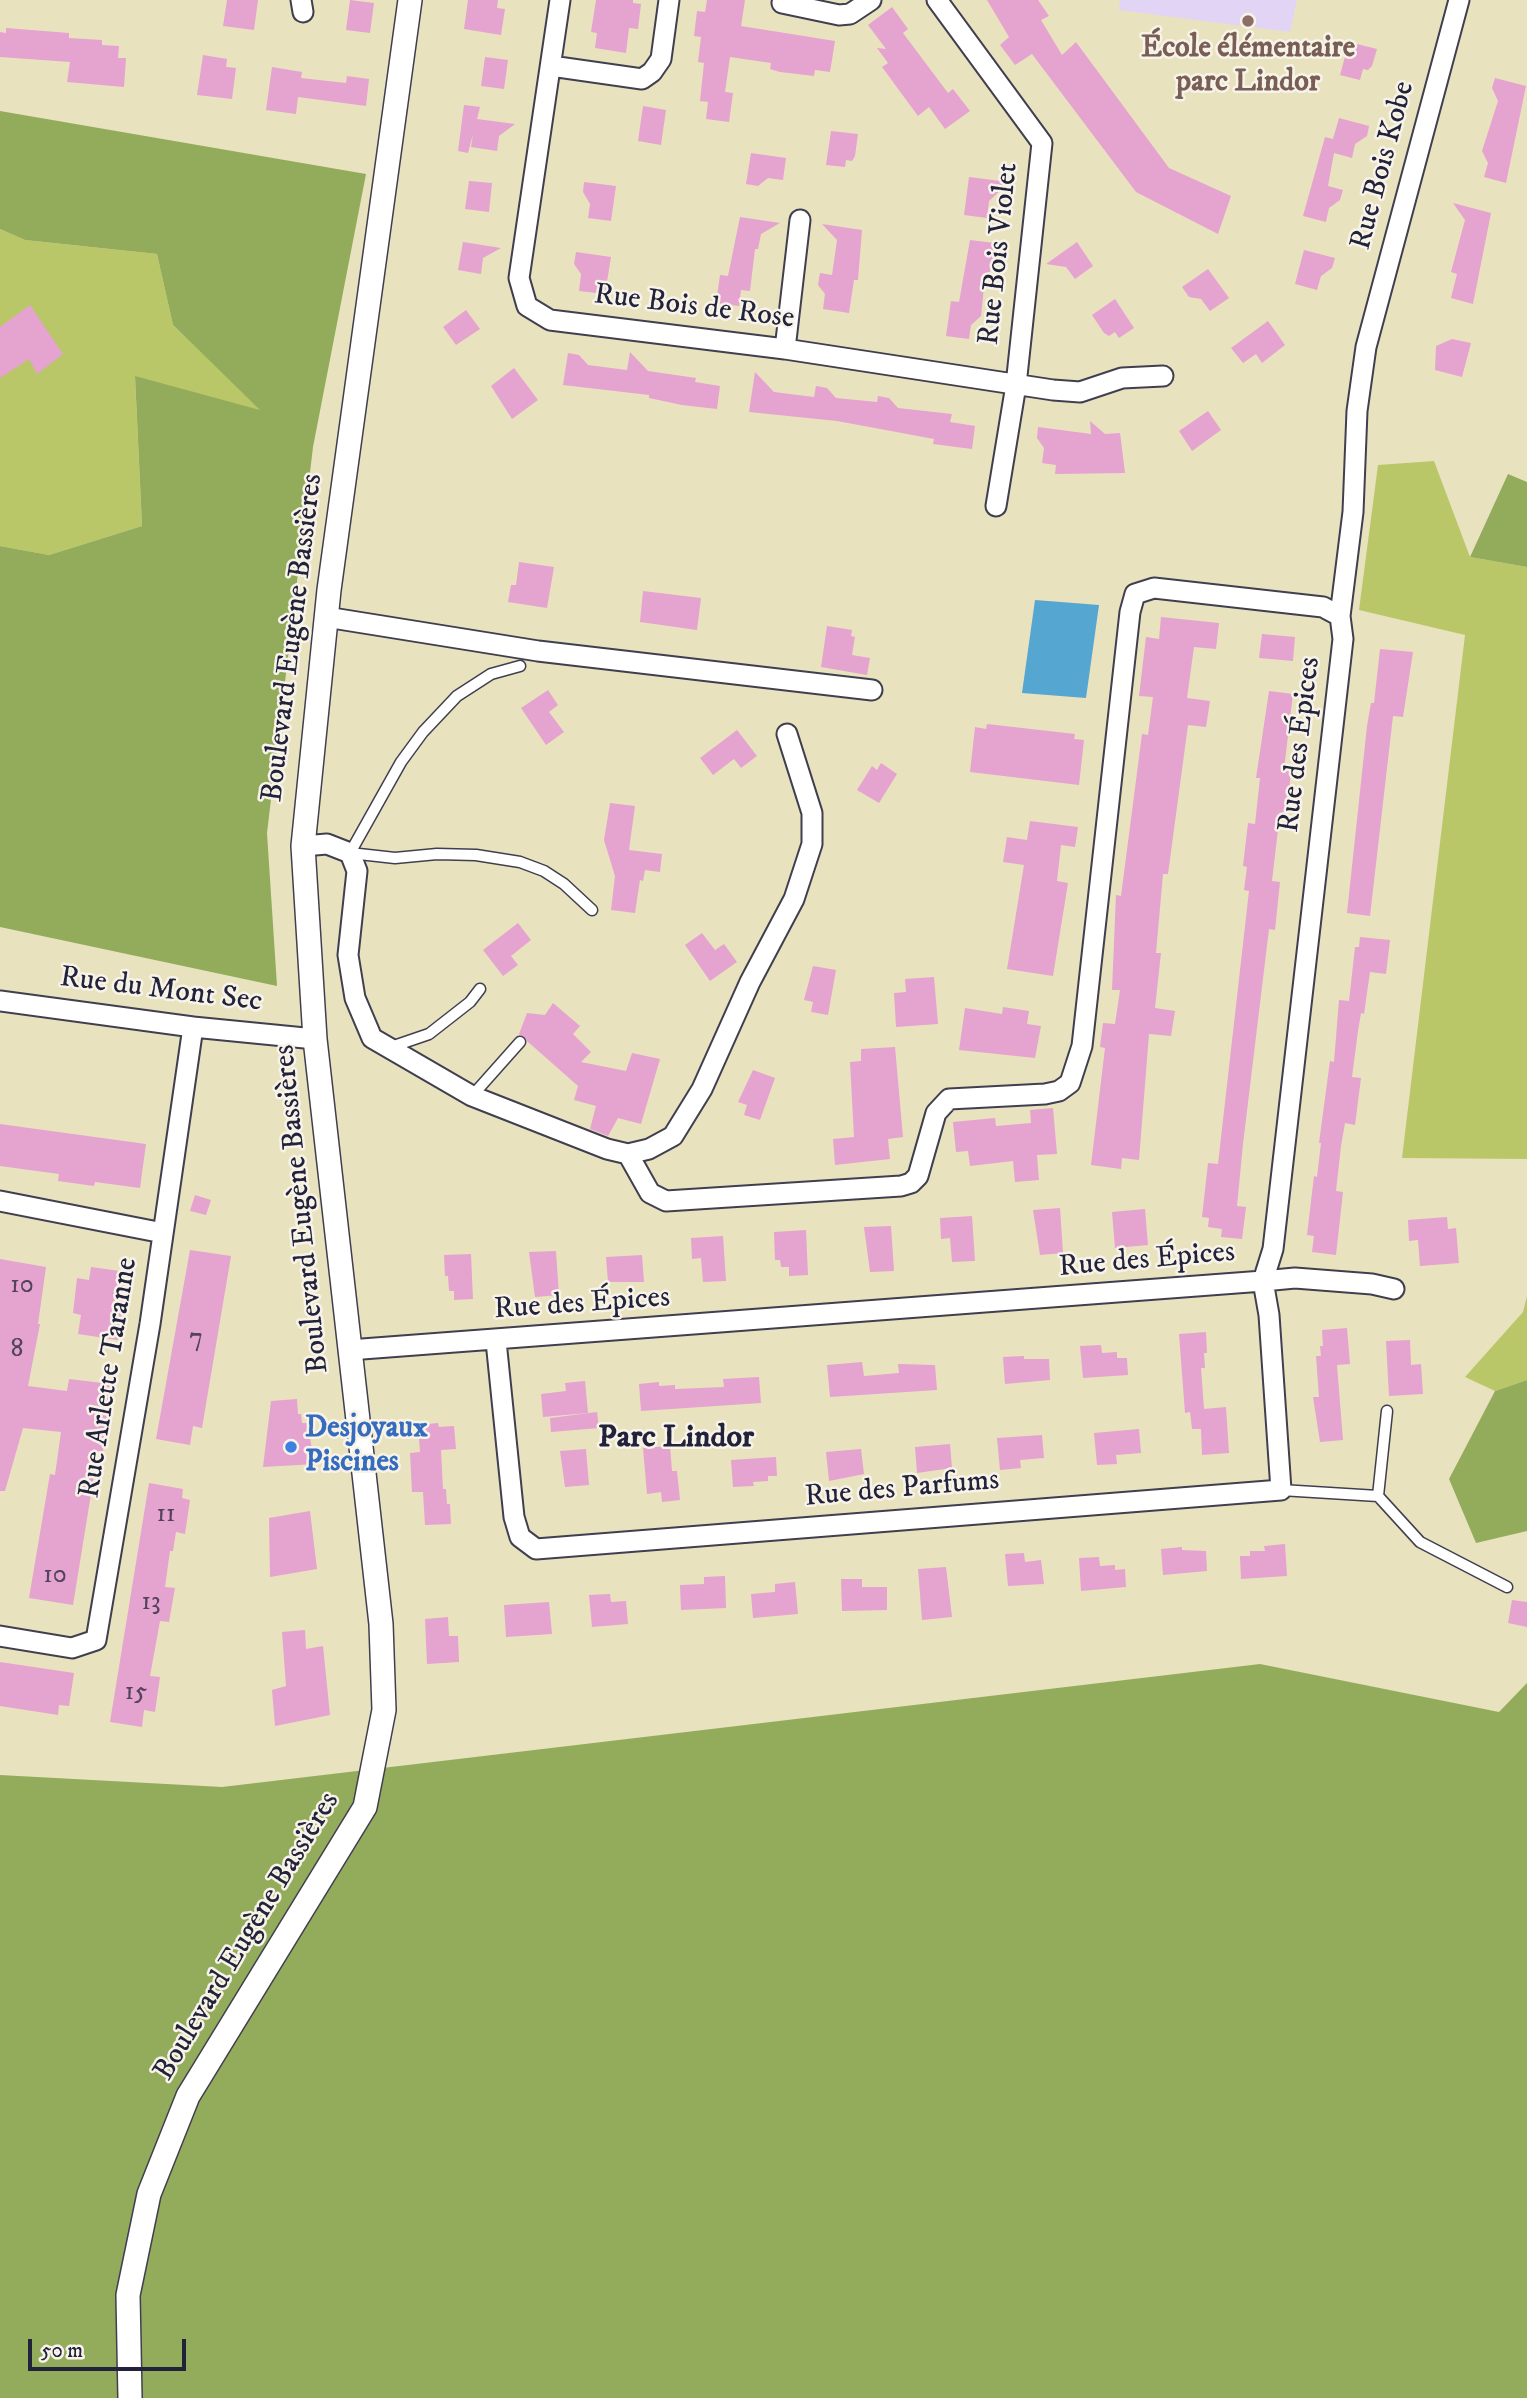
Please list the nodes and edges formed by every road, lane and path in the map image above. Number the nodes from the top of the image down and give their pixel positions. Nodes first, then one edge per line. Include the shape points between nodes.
1 (410, 0) edge
2 (560, 0) edge
3 (669, 0) edge
4 (870, 0) edge
5 (937, 0) edge
6 (1459, 0) edge
7 (782, 3) dead end
8 (551, 66) junction
9 (800, 220) dead end
10 (785, 349) junction
11 (1163, 376) dead end
12 (1016, 385) junction
13 (996, 506) dead end
14 (1340, 615) junction
15 (326, 617) junction
16 (520, 666) dead end
17 (872, 690) dead end
18 (787, 734) dead end
19 (303, 846) junction
20 (351, 853) junction
21 (592, 910) dead end
22 (480, 989) dead end
23 (0, 1001) edge
24 (193, 1027) junction
25 (315, 1039) junction
26 (520, 1042) dead end
27 (387, 1048) junction
28 (472, 1096) junction
29 (628, 1154) junction
30 (0, 1201) edge
31 (163, 1233) junction
32 (1263, 1281) junction
33 (1394, 1289) dead end
34 (496, 1341) junction
35 (349, 1350) junction
36 (1387, 1411) dead end
37 (1281, 1490) junction
38 (1378, 1496) junction
39 (1507, 1587) dead end
40 (0, 1636) edge
41 (130, 2398) edge

1 - 15 street, Boulevard Eugène Bassières
2 - 8 street, Rue Bois de Rose
3 - 8 street via 661,59 642,79
4 - 7 street via 850,14 839,15
5 - 12 street, Rue Bois Violet via 1042,144
6 - 14 street, Rue Bois Kobe via 1366,347
8 - 10 street, Rue Bois de Rose via 519,278 527,306 550,320
9 - 10 street
10 - 12 street, Rue Bois de Rose
11 - 12 street, Rue Bois de Rose via 1122,378 1080,392
12 - 13 street, Rue Bois Violet
14 - 29 street via 1323,607 1154,588 1135,594 1082,1046 1070,1083 1045,1094 949,1099 936,1113 918,1176 901,1186 666,1200 650,1193
14 - 32 street, Rue des Épices via 1343,639 1274,1236
15 - 17 street via 538,651
15 - 19 street, Boulevard Eugène Bassières
16 - 20 lane via 491,674 457,696 423,732 401,762
18 - 29 street via 812,813 811,844 794,899 702,1089 673,1136
19 - 20 street via 327,844
19 - 25 street, Boulevard Eugène Bassières
20 - 21 lane via 395,858 476,855 520,862 564,884
20 - 27 street via 357,872 348,954 355,998 372,1038
22 - 27 lane via 429,1034
23 - 24 street, Rue du Mont Sec
24 - 25 street, Rue du Mont Sec
24 - 31 street, Rue Arlette Taranne
25 - 35 street, Boulevard Eugène Bassières
26 - 28 lane
27 - 28 street
28 - 29 street
30 - 31 street
31 - 40 street, Rue Arlette Taranne via 96,1640 72,1648
32 - 33 street via 1295,1278
32 - 34 street, Rue des Épices
32 - 37 street
34 - 35 street, Rue des Épices
34 - 37 street, Rue des Parfums via 514,1517 520,1537 536,1549
35 - 41 street, Boulevard Eugène Bassières via 381,1624 384,1710 365,1807 188,2096 149,2194 128,2295
36 - 38 lane
37 - 38 lane
38 - 39 lane via 1412,1536

